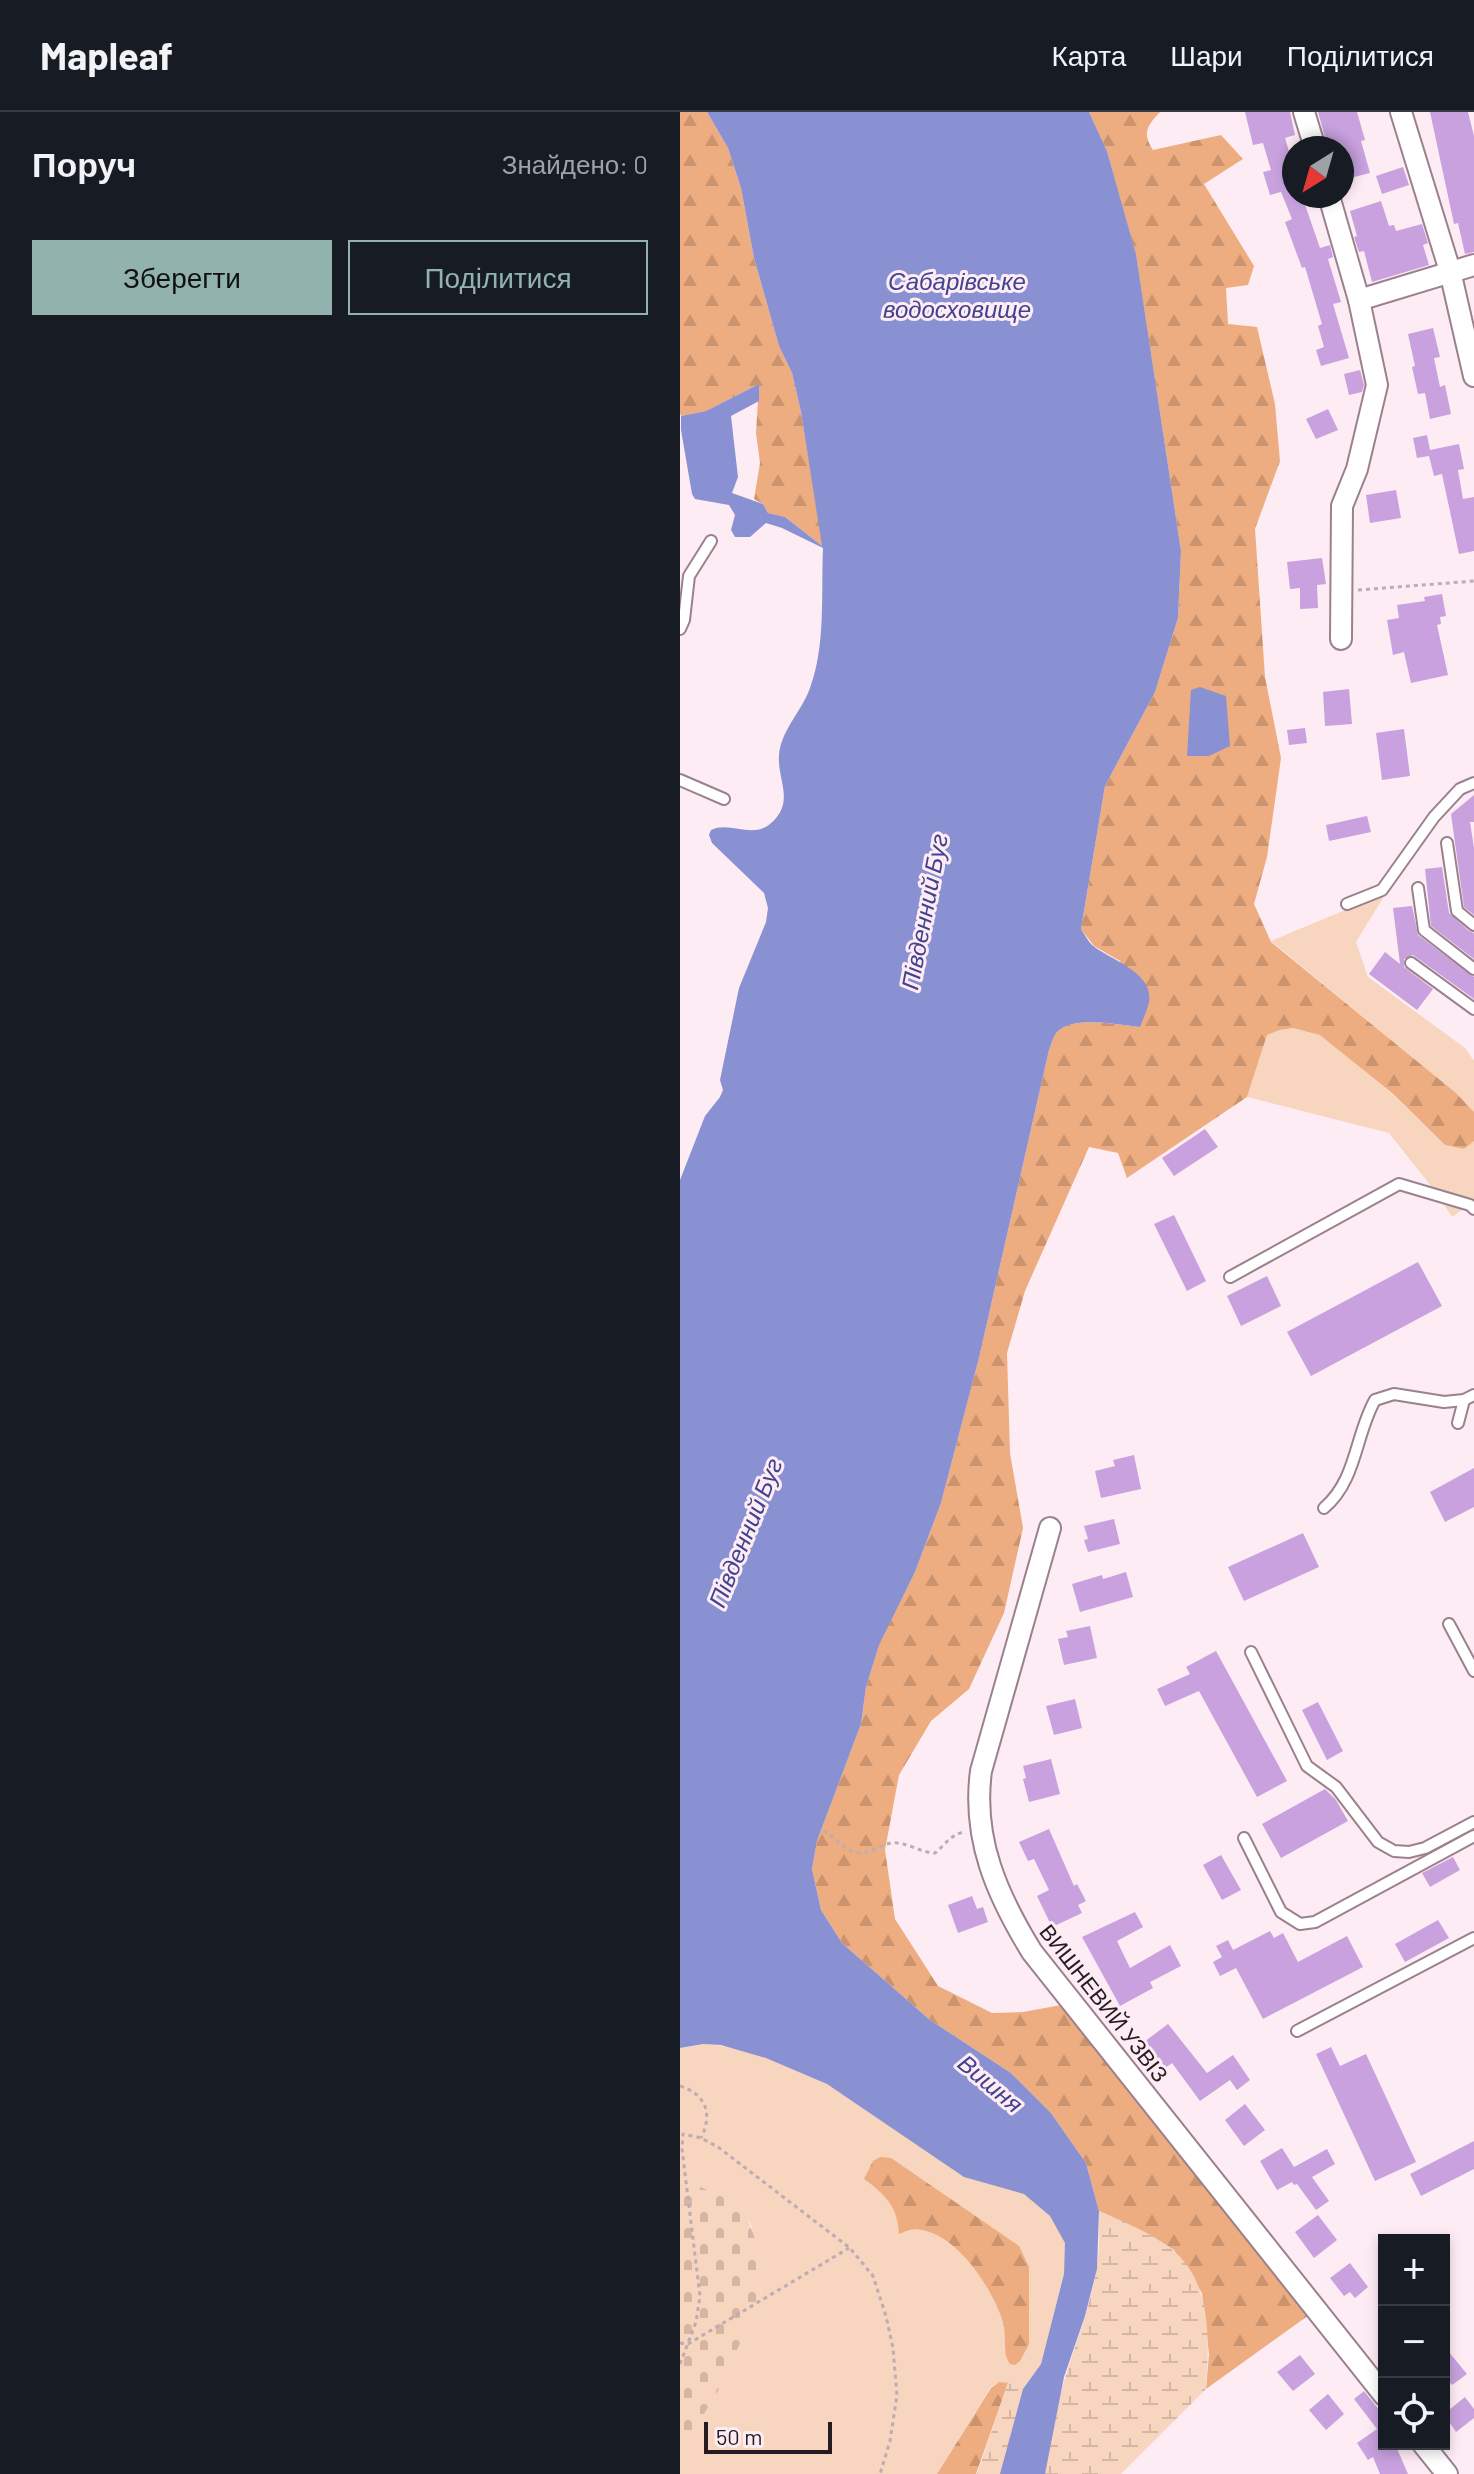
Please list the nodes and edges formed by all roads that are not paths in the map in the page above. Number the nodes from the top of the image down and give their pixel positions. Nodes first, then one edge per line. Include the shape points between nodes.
1 (1304, 112) edge
2 (1401, 112) edge
3 (1311, 136) edge
4 (1332, 208) edge
5 (1474, 265) edge
6 (1450, 271) junction
7 (1359, 300) junction
8 (1474, 376) edge
9 (711, 541) dead end
10 (680, 629) edge
11 (1341, 639) dead end
12 (680, 780) edge
13 (1474, 783) edge
14 (724, 799) dead end
15 (1447, 843) dead end
16 (1418, 888) dead end
17 (1347, 904) dead end
18 (1474, 925) edge
19 (1411, 963) dead end
20 (1474, 969) edge
21 (1474, 1009) edge
22 (1474, 1209) edge
23 (1230, 1277) dead end
24 (1469, 1397) edge
25 (1458, 1423) dead end
26 (1324, 1508) dead end
27 (1050, 1528) dead end
28 (1449, 1624) dead end
29 (1251, 1652) dead end
30 (1474, 1671) edge
31 (1474, 1822) edge
32 (1474, 1836) edge
33 (1244, 1838) dead end
34 (1474, 1938) edge
35 (1297, 2031) dead end
36 (1378, 2387) edge
37 (1428, 2450) edge
38 (1447, 2474) edge

1 - 3 street
2 - 6 street
4 - 7 street
5 - 6 street
6 - 7 street
6 - 8 street
7 - 11 street via 1377,385 1357,469 1342,506
9 - 10 lane via 689,576
12 - 14 lane
13 - 17 lane via 1460,789 1434,817 1382,890
15 - 18 lane via 1457,911
16 - 20 lane via 1424,930
19 - 21 lane
22 - 23 lane via 1399,1184
24 - 25 lane
24 - 26 lane via 1444,1402 1394,1394 1375,1400 1348,1476
27 - 36 street, ВИШНЕВИЙ УЗВІЗ via 981,1771 979,1817 991,1868 1032,1952
28 - 30 lane
29 - 31 lane via 1307,1766 1336,1787 1378,1842 1409,1852
32 - 33 lane via 1315,1922 1300,1924 1281,1912
34 - 35 lane
37 - 38 street

